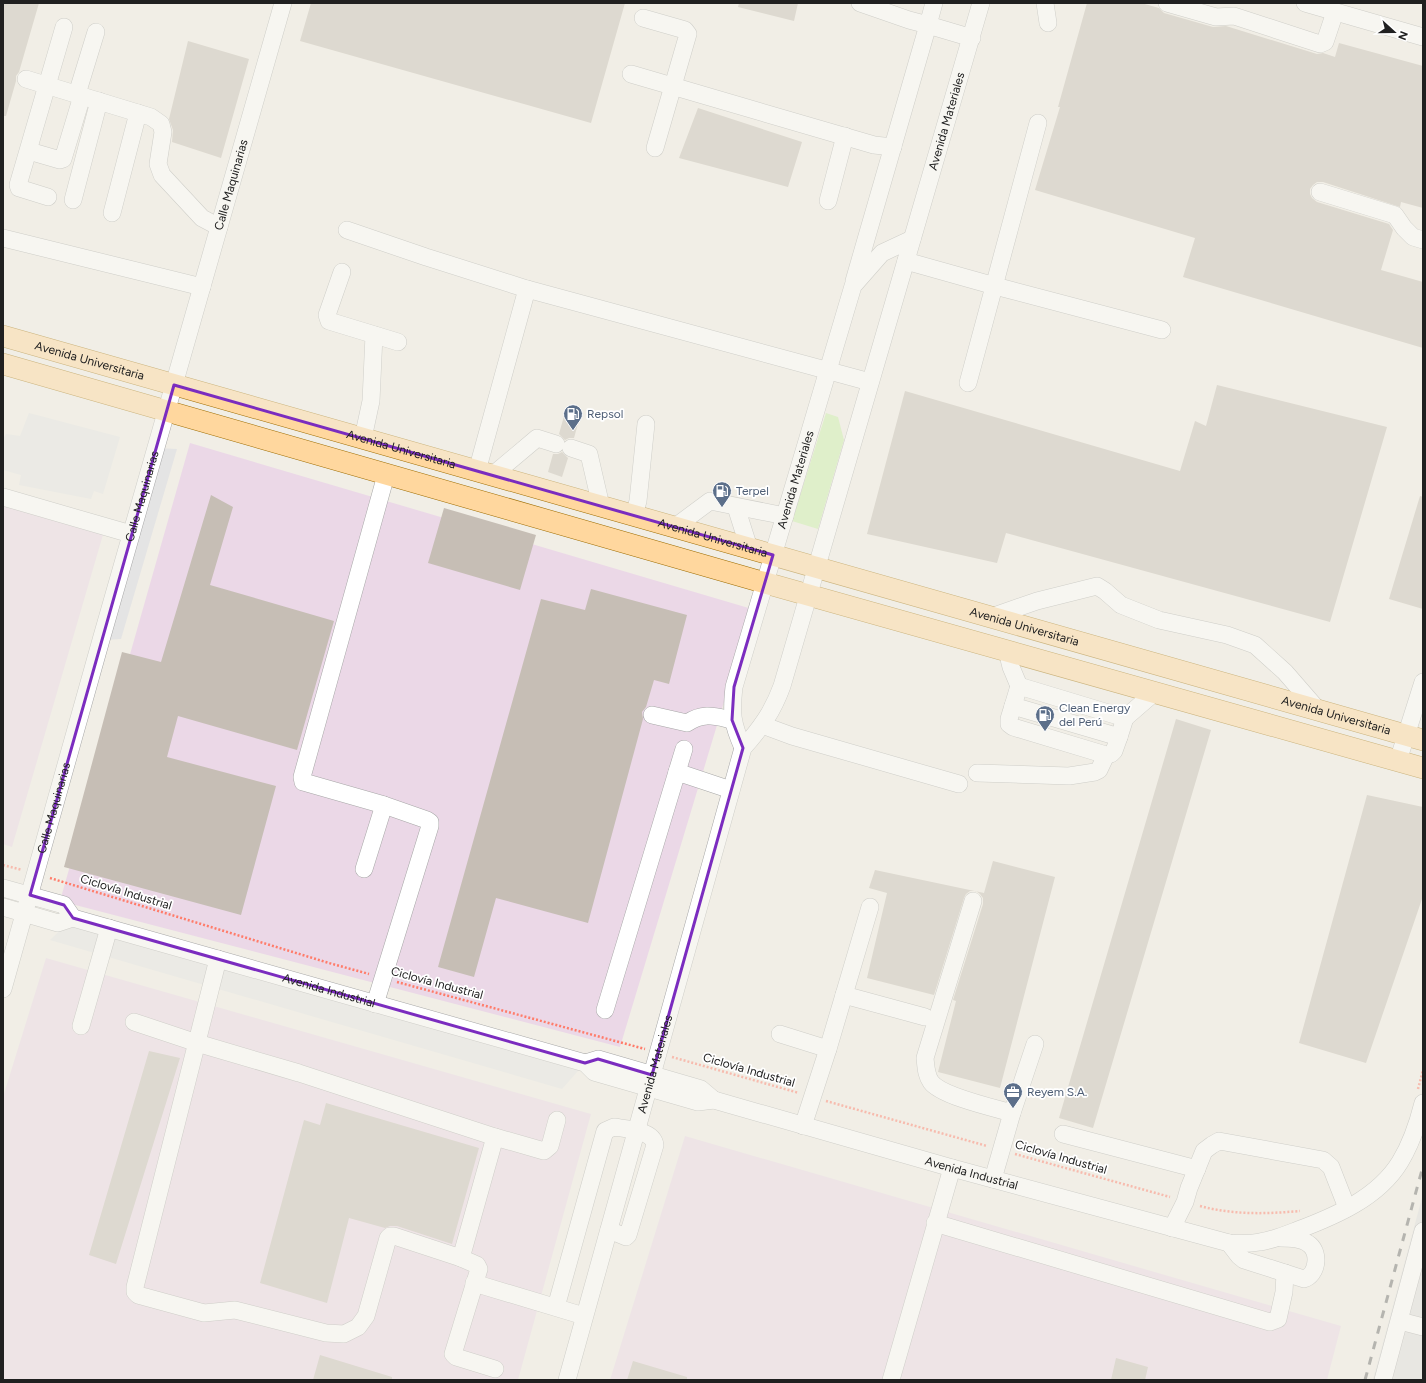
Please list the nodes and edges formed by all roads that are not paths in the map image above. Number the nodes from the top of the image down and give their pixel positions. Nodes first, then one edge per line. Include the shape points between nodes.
1 (283, 3) edge
2 (860, 3) edge
3 (934, 3) edge
4 (981, 3) edge
5 (1045, 3) edge
6 (1167, 3) edge
7 (1305, 3) edge
8 (1335, 12) junction
9 (643, 18) dead end
10 (1048, 23) dead end
11 (928, 25) junction
12 (64, 27) dead end
13 (96, 32) dead end
14 (1423, 37) edge
15 (972, 38) junction
16 (631, 74) dead end
17 (26, 79) dead end
18 (48, 86) junction
19 (672, 86) junction
20 (79, 95) junction
21 (99, 101) junction
22 (138, 113) junction
23 (1038, 123) dead end
24 (845, 136) junction
25 (893, 147) junction
26 (655, 148) dead end
27 (29, 151) junction
28 (1320, 192) dead end
29 (48, 197) dead end
30 (73, 200) dead end
31 (828, 201) dead end
32 (112, 213) dead end
33 (219, 227) junction
34 (348, 230) dead end
35 (3, 238) edge
36 (912, 239) junction
37 (1423, 240) edge
38 (906, 261) junction
39 (342, 272) dead end
40 (853, 286) junction
41 (995, 286) junction
42 (202, 287) junction
43 (527, 289) junction
44 (1162, 330) dead end
45 (374, 335) junction
46 (3, 336) edge
47 (398, 342) dead end
48 (3, 364) edge
49 (828, 370) junction
50 (870, 382) junction
51 (968, 383) dead end
52 (174, 385) junction
53 (167, 412) junction
54 (646, 424) dead end
55 (363, 438) junction
56 (385, 445) junction
57 (382, 473) junction
58 (485, 473) junction
59 (3, 497) edge
60 (601, 506) junction
61 (736, 507) junction
62 (634, 516) junction
63 (785, 516) junction
64 (675, 527) junction
65 (131, 534) junction
66 (749, 548) junction
67 (774, 555) junction
68 (816, 568) junction
69 (765, 583) junction
70 (808, 595) junction
71 (991, 617) junction
72 (1016, 624) junction
73 (1007, 651) junction
74 (1423, 682) edge
75 (1018, 686) junction
76 (1155, 692) junction
77 (1013, 706) junction
78 (1318, 710) junction
79 (652, 715) dead end
80 (1125, 718) junction
81 (732, 720) junction
82 (762, 725) junction
83 (1119, 737) junction
84 (1414, 738) edge
85 (743, 748) junction
86 (684, 749) dead end
87 (1106, 755) junction
88 (1398, 761) junction
89 (1423, 768) edge
90 (677, 772) junction
91 (977, 773) dead end
92 (959, 784) dead end
93 (731, 790) junction
94 (384, 806) junction
95 (364, 869) dead end
96 (3, 888) edge
97 (30, 896) junction
98 (973, 901) dead end
99 (3, 907) edge
100 (870, 908) dead end
101 (25, 913) junction
102 (73, 918) junction
103 (109, 928) junction
104 (218, 959) junction
105 (3, 989) edge
106 (844, 995) junction
107 (375, 1004) junction
108 (605, 1010) dead end
109 (925, 1017) dead end
110 (134, 1022) dead end
111 (81, 1026) dead end
112 (780, 1034) dead end
113 (197, 1043) junction
114 (1035, 1044) dead end
115 (828, 1048) junction
116 (650, 1081) junction
117 (1420, 1099) edge
118 (1012, 1113) junction
119 (557, 1120) dead end
120 (803, 1126) junction
121 (636, 1131) junction
122 (1063, 1134) dead end
123 (494, 1136) junction
124 (626, 1168) junction
125 (952, 1168) junction
126 (1197, 1169) junction
127 (646, 1174) junction
128 (993, 1179) junction
129 (1347, 1208) junction
130 (935, 1223) junction
131 (1172, 1228) junction
132 (608, 1230) junction
133 (1423, 1231) edge
134 (1276, 1239) junction
135 (1229, 1243) junction
136 (461, 1258) junction
137 (1285, 1273) junction
138 (474, 1283) junction
139 (556, 1307) junction
140 (584, 1316) junction
141 (1400, 1321) junction
142 (1423, 1327) edge
143 (495, 1369) dead end
144 (567, 1380) edge
145 (891, 1380) edge
146 (1383, 1380) edge

1 - 33 street, Calle Maquinarias
2 - 11 street
3 - 11 street
4 - 15 street, Avenida Materiales
5 - 10 street
6 - 8 street via 1216,17 1234,16 1320,44 1325,42
7 - 8 street
8 - 14 street
9 - 19 street via 685,30 688,34
11 - 15 street
11 - 25 street
12 - 18 street
13 - 20 street
15 - 36 street, Avenida Materiales
16 - 19 street
17 - 18 street
18 - 20 street
18 - 27 street
19 - 24 street
19 - 26 street
20 - 21 street
20 - 27 street via 63,159
21 - 22 street
21 - 30 street
22 - 32 street
22 - 33 street via 162,124 158,164 162,175 202,218
23 - 41 street
24 - 25 street via 874,145
24 - 31 street
25 - 40 street
27 - 29 street via 19,187
28 - 37 street via 1395,215 1413,237
33 - 42 street, Calle Maquinarias
34 - 43 street
35 - 42 street
36 - 38 street, Avenida Materiales
36 - 40 street, Avenida Materiales via 882,253
38 - 41 street
38 - 50 street, Avenida Materiales
39 - 45 street via 327,318 329,321
40 - 49 street, Avenida Materiales
41 - 44 street
41 - 51 street
42 - 52 street, Calle Maquinarias
43 - 49 street
43 - 58 street
45 - 47 street
45 - 55 street via 371,401
46 - 52 main road, Avenida Universitaria
48 - 53 main road
49 - 50 street
49 - 63 street, Avenida Materiales
50 - 68 street, Avenida Materiales
52 - 53 street, Calle Maquinarias
52 - 55 main road, Avenida Universitaria
53 - 57 main road
53 - 65 street, Calle Maquinarias
54 - 62 street via 638,501
55 - 56 main road, Avenida Universitaria
56 - 57 main road
56 - 58 main road, Avenida Universitaria
57 - 69 main road
57 - 94 street via 302,777 303,782
58 - 60 main road, Avenida Universitaria
58 - 60 street via 536,438 589,454
59 - 65 street
60 - 62 main road, Avenida Universitaria
61 - 63 street
61 - 64 street via 710,501
61 - 66 street
62 - 64 main road, Avenida Universitaria
63 - 67 street, Avenida Materiales
64 - 66 main road, Avenida Universitaria
65 - 97 street, Calle Maquinarias
66 - 67 main road, Avenida Universitaria
67 - 68 main road, Avenida Universitaria
67 - 69 street, Avenida Materiales
68 - 70 street, Avenida Materiales
68 - 71 main road, Avenida Universitaria
69 - 70 main road
69 - 81 street, Avenida Materiales via 734,687
70 - 73 main road
70 - 82 street, Avenida Materiales via 775,706
71 - 72 main road, Avenida Universitaria
71 - 78 street via 1038,601 1097,586 1121,606 1255,645 1285,672
72 - 73 main road
72 - 78 main road, Avenida Universitaria
73 - 75 street
73 - 76 main road
74 - 84 street
75 - 77 street
75 - 80 street
76 - 80 street
76 - 88 main road
77 - 83 street
77 - 87 street via 1009,719 1009,724 1013,727
78 - 84 main road, Avenida Universitaria
79 - 81 street via 687,722 707,715
80 - 83 street
81 - 85 street, Avenida Materiales
82 - 85 street, Avenida Materiales
82 - 92 street
83 - 87 street via 1114,751
84 - 88 street
85 - 93 street, Avenida Materiales
86 - 90 street
87 - 91 street via 1099,770 1069,776
88 - 89 main road
90 - 93 street
90 - 108 street
93 - 116 street, Avenida Materiales
94 - 95 street
94 - 107 street via 427,820 430,826
96 - 97 street, Avenida Industrial
97 - 101 street, Calle Maquinarias
97 - 102 street, Avenida Industrial via 64,906
98 - 118 street via 925,1058 927,1074 932,1084 944,1092
99 - 101 street, Avenida Industrial
100 - 106 street
101 - 102 street, Avenida Industrial via 58,923
101 - 105 street, Calle Maquinarias
102 - 103 street, Avenida Industrial
103 - 104 street, Avenida Industrial
103 - 111 street
104 - 107 street, Avenida Industrial
104 - 113 street
106 - 109 street
106 - 115 street
107 - 116 street, Avenida Industrial via 585,1063 594,1072
110 - 113 street
112 - 115 street
113 - 123 street
113 - 136 street via 135,1287 138,1295 204,1313 235,1310 326,1334 344,1334 358,1327 366,1316 390,1236
114 - 118 street
115 - 120 street
116 - 120 street, Avenida Industrial via 698,1102 714,1100
116 - 121 street, Avenida Materiales
117 - 129 street via 1410,1143 1400,1163 1372,1193
118 - 128 street
119 - 123 street via 550,1146 544,1151
120 - 125 street, Avenida Industrial
121 - 124 street, Avenida Materiales
121 - 127 street via 654,1140 655,1145
121 - 139 street via 614,1127 605,1132
122 - 126 street
123 - 136 street
124 - 127 street
124 - 132 street, Avenida Materiales
125 - 128 street, Avenida Industrial
125 - 130 street
126 - 129 street via 1204,1151 1219,1141 1323,1160 1331,1167
126 - 131 street
127 - 132 street via 628,1235 626,1237
128 - 131 street, Avenida Industrial
129 - 134 street
130 - 137 street via 1270,1322 1278,1319
130 - 145 street
131 - 135 street, Avenida Industrial
132 - 140 street, Avenida Materiales
133 - 141 street
134 - 135 street, Avenida Industrial via 1246,1244
134 - 137 street via 1300,1240 1309,1244 1315,1256 1313,1272 1309,1277 1304,1279
135 - 137 street via 1244,1260
136 - 138 street via 479,1269
138 - 139 street
138 - 143 street via 453,1354
139 - 140 street
140 - 144 street, Avenida Materiales
141 - 142 street
141 - 146 street

